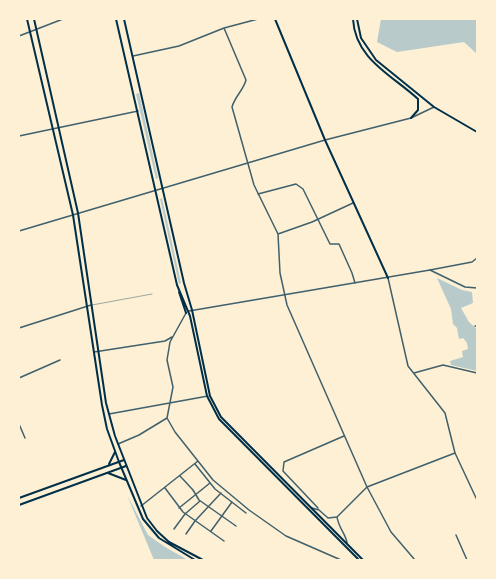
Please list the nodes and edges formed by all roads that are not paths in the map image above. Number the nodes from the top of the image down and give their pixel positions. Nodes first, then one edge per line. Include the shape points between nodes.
1 (27, 19) edge
2 (34, 19) edge
3 (63, 19) edge
4 (116, 19) edge
5 (124, 19) edge
6 (258, 19) edge
7 (275, 19) edge
8 (353, 19) edge
9 (357, 19) edge
10 (224, 28) junction
11 (36, 30) junction
12 (30, 33) junction
13 (19, 36) edge
14 (133, 56) junction
15 (434, 107) junction
16 (138, 111) junction
17 (411, 118) junction
18 (58, 128) junction
19 (53, 129) junction
20 (477, 132) edge
21 (19, 136) edge
22 (325, 140) junction
23 (248, 163) junction
24 (162, 189) junction
25 (155, 191) junction
26 (258, 194) junction
27 (353, 203) junction
28 (78, 213) junction
29 (73, 215) junction
30 (318, 219) junction
31 (19, 231) edge
32 (278, 234) junction
33 (477, 258) edge
34 (430, 270) junction
35 (388, 278) junction
36 (354, 283) junction
37 (177, 285) junction
38 (477, 288) edge
39 (152, 294) dead end
40 (284, 295) junction
41 (91, 305) junction
42 (86, 306) junction
43 (192, 310) junction
44 (189, 312) junction
45 (186, 313) junction
46 (19, 328) edge
47 (173, 337) junction
48 (99, 351) junction
49 (94, 352) junction
50 (60, 360) dead end
51 (414, 373) junction
52 (477, 373) edge
53 (19, 378) edge
54 (208, 396) junction
55 (171, 403) junction
56 (109, 414) junction
57 (167, 418) junction
58 (19, 424) edge
59 (344, 436) junction
60 (25, 438) dead end
61 (118, 444) junction
62 (116, 452) junction
63 (455, 453) junction
64 (124, 460) junction
65 (198, 461) junction
66 (119, 462) junction
67 (109, 464) junction
68 (195, 464) junction
69 (126, 466) junction
70 (121, 468) junction
71 (106, 473) junction
72 (180, 476) junction
73 (126, 480) junction
74 (210, 483) junction
75 (367, 487) junction
76 (165, 488) junction
77 (221, 493) junction
78 (196, 495) junction
79 (19, 498) edge
80 (477, 500) edge
81 (200, 501) junction
82 (232, 502) junction
83 (19, 505) edge
84 (141, 506) junction
85 (208, 507) junction
86 (180, 508) junction
87 (311, 509) junction
88 (319, 510) junction
89 (246, 513) dead end
90 (185, 514) junction
91 (222, 517) junction
92 (337, 518) junction
93 (195, 521) junction
94 (236, 526) dead end
95 (174, 529) dead end
96 (210, 532) junction
97 (186, 534) dead end
98 (456, 536) dead end
99 (224, 542) dead end
100 (347, 544) junction
101 (196, 560) edge
102 (203, 560) edge
103 (341, 560) edge
104 (361, 560) edge
105 (415, 560) edge
106 (467, 560) edge

1 - 12 main road
2 - 11 main road
3 - 11 street
4 - 16 main road
5 - 14 main road
6 - 10 street
7 - 22 main road
8 - 17 main road via 358,39 369,58 418,99 418,110
9 - 15 main road via 361,38 371,54
10 - 14 street via 179,46
10 - 23 street via 246,80 232,107
11 - 12 street
11 - 18 main road
12 - 13 street
12 - 19 main road
14 - 24 main road
15 - 17 street
15 - 20 main road
16 - 18 street
16 - 25 main road
17 - 22 street
18 - 19 street
18 - 28 main road
19 - 21 street
19 - 29 main road
22 - 23 street
22 - 27 main road
23 - 24 street
23 - 26 street
24 - 25 street
24 - 43 main road
25 - 28 street
25 - 37 main road
26 - 30 street via 296,184 303,189
26 - 32 street
27 - 30 street
27 - 35 main road
28 - 29 street
28 - 41 main road
29 - 31 street
29 - 42 main road
30 - 32 street
30 - 36 street via 330,244 339,244
32 - 40 street
33 - 34 street via 472,262
34 - 35 street
34 - 38 street via 465,287
35 - 36 street
35 - 51 street via 408,366
36 - 40 street
37 - 44 main road
37 - 45 main road
39 - 41 lane
40 - 43 street
40 - 59 street
41 - 42 street
41 - 48 main road
42 - 46 street
42 - 49 main road
43 - 44 street
43 - 54 main road
44 - 45 street
44 - 54 main road
45 - 47 street
47 - 48 street via 165,341
47 - 55 street via 167,360 173,387
48 - 49 street
48 - 56 main road
49 - 62 main road via 104,416
50 - 53 street
51 - 52 street via 443,365
51 - 63 street via 445,413
54 - 55 street
54 - 87 main road via 221,417
54 - 104 main road via 219,419
55 - 56 street
55 - 57 street
56 - 61 main road
57 - 61 street
57 - 65 street
58 - 60 street
59 - 75 street
59 - 88 street via 284,462 283,471
61 - 64 main road
62 - 66 main road
62 - 67 main road
63 - 75 street
63 - 80 street
64 - 66 main road
64 - 69 main road
65 - 68 street
65 - 103 street via 212,480 274,528 286,536
66 - 67 main road
66 - 70 main road
67 - 79 main road
68 - 72 street
68 - 74 street
69 - 70 main road
69 - 84 main road
70 - 71 main road
70 - 73 main road
71 - 73 main road
71 - 83 main road
72 - 76 street
72 - 78 street
73 - 101 main road via 147,526 168,544
74 - 77 street
74 - 78 street
75 - 92 street
75 - 105 street via 391,532
76 - 84 street
76 - 86 street
77 - 82 street
77 - 85 street
78 - 81 street
78 - 86 street
81 - 85 street
81 - 90 street
82 - 89 street
82 - 91 street
84 - 102 main road via 147,518 165,538
85 - 91 street
85 - 93 street
86 - 90 street
87 - 88 street via 313,507
87 - 100 main road
88 - 92 street via 328,518
90 - 93 street
90 - 95 street
91 - 94 street
91 - 96 street
92 - 100 street
93 - 96 street
93 - 97 street
96 - 99 street
98 - 106 street
100 - 104 main road

